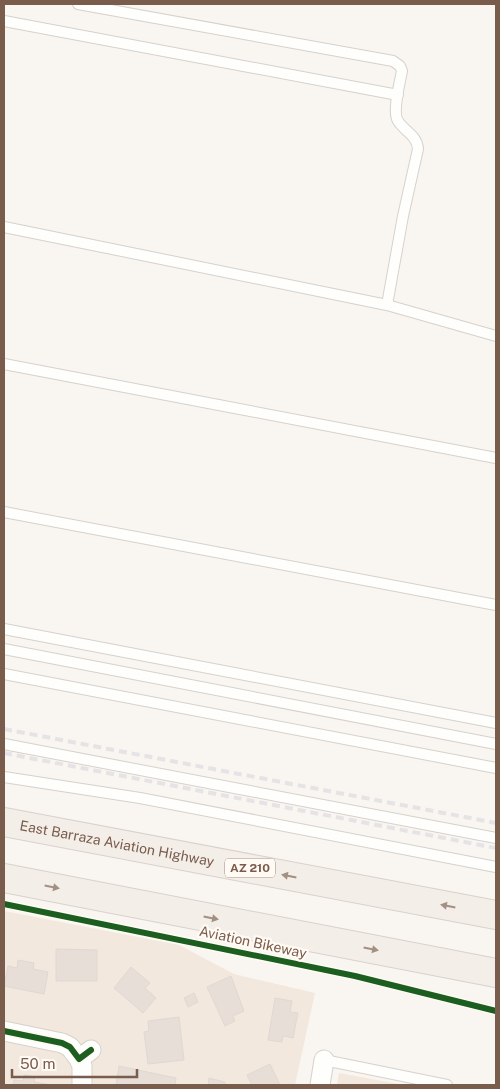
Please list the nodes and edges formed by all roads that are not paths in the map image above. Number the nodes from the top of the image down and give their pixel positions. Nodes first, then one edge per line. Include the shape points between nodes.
1 (78, 4) edge
2 (4, 21) edge
3 (398, 95) junction
4 (4, 227) edge
5 (387, 304) junction
6 (496, 336) edge
7 (4, 364) edge
8 (496, 458) edge
9 (4, 512) edge
10 (496, 605) edge
11 (4, 629) edge
12 (4, 650) edge
13 (4, 674) edge
14 (496, 723) edge
15 (4, 744) edge
16 (496, 744) edge
17 (496, 768) edge
18 (4, 777) edge
19 (4, 822) edge
20 (496, 838) edge
21 (496, 868) edge
22 (4, 878) edge
23 (496, 915) edge
24 (496, 974) edge
25 (4, 1031) edge
26 (324, 1060) joint
27 (82, 1085) edge
28 (320, 1085) edge
29 (447, 1085) edge

1 - 3 lane via 393,61 402,71
2 - 3 lane
3 - 5 lane via 398,121 418,142 418,149
4 - 5 lane
5 - 6 lane
7 - 8 lane
9 - 10 lane
11 - 14 lane
12 - 16 lane
13 - 17 lane
15 - 20 lane
18 - 21 lane via 140,798
23 -> 19 main road, East Barraza Aviation Highway / AZ 210
22 -> 24 main road
25 - 27 street via 53,1039 85,1055
26 - 28 street
26 - 29 lane

